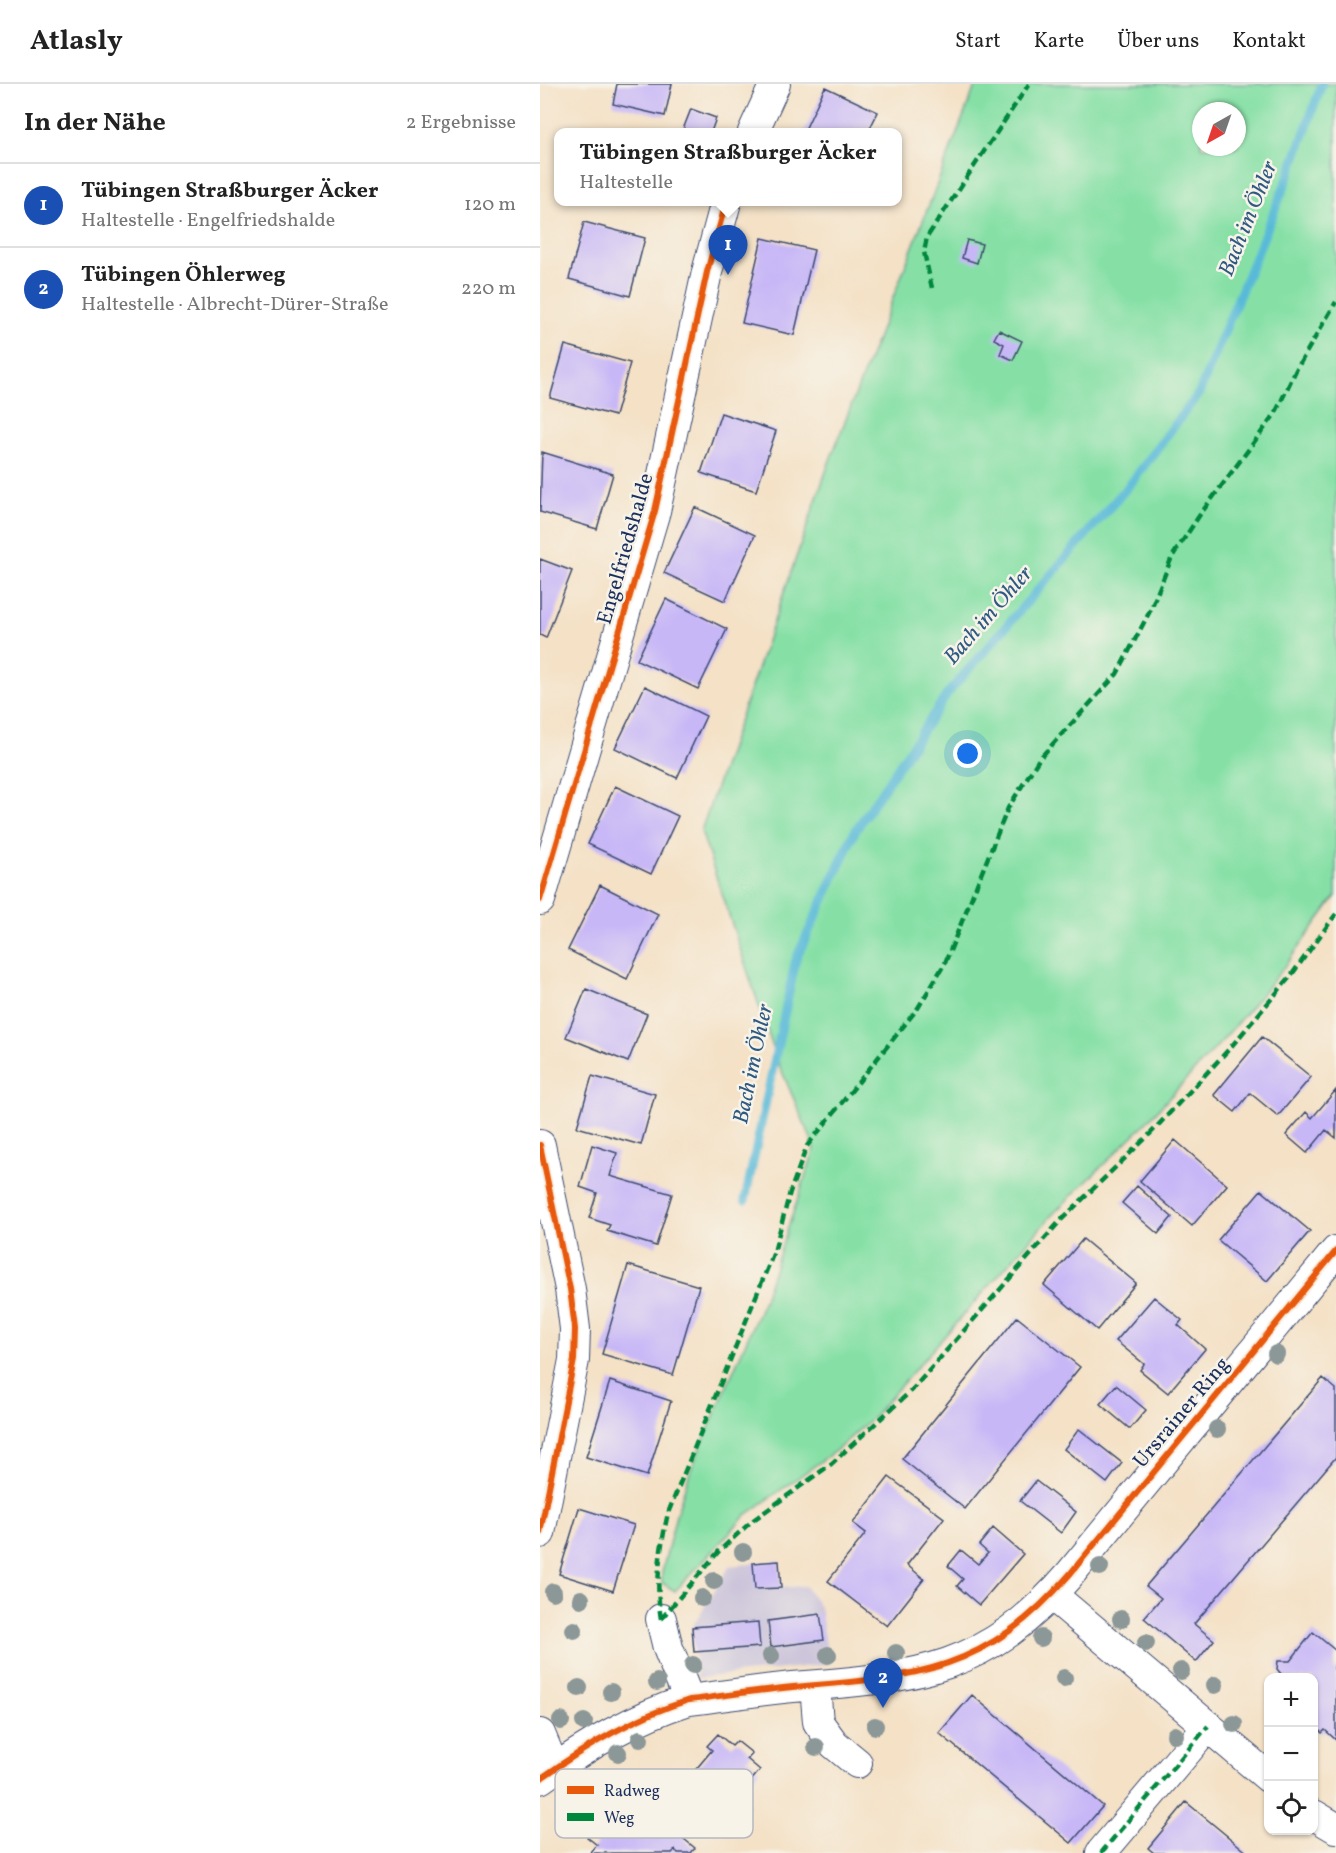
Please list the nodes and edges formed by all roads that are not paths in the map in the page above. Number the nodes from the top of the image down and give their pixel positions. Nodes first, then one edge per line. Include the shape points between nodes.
1 (775, 84) edge
2 (755, 128) edge
3 (725, 206) edge
4 (540, 900) edge
5 (540, 1145) edge
6 (1336, 1251) edge
7 (540, 1533) edge
8 (1052, 1595) junction
9 (661, 1619) dead end
10 (815, 1686) junction
11 (689, 1700) junction
12 (1208, 1726) junction
13 (540, 1734) edge
14 (857, 1763) dead end
15 (1264, 1773) edge
16 (547, 1774) edge
17 (1318, 1817) edge
18 (1336, 1828) edge
19 (1101, 1853) edge

1 - 2 street
3 - 4 street, Engelfriedshalde via 655,511
5 - 7 street via 569,1279 574,1329 574,1360
6 - 8 street, Ursrainer Ring
8 - 10 street, Ursrainer Ring via 1023,1623 940,1668 902,1677
8 - 12 street
9 - 11 street
10 - 11 street, Ursrainer Ring
10 - 14 street via 818,1722 834,1744
11 - 16 street, Ursrainer Ring via 629,1722
12 - 15 street
12 - 19 street
13 - 16 street
17 - 18 street

